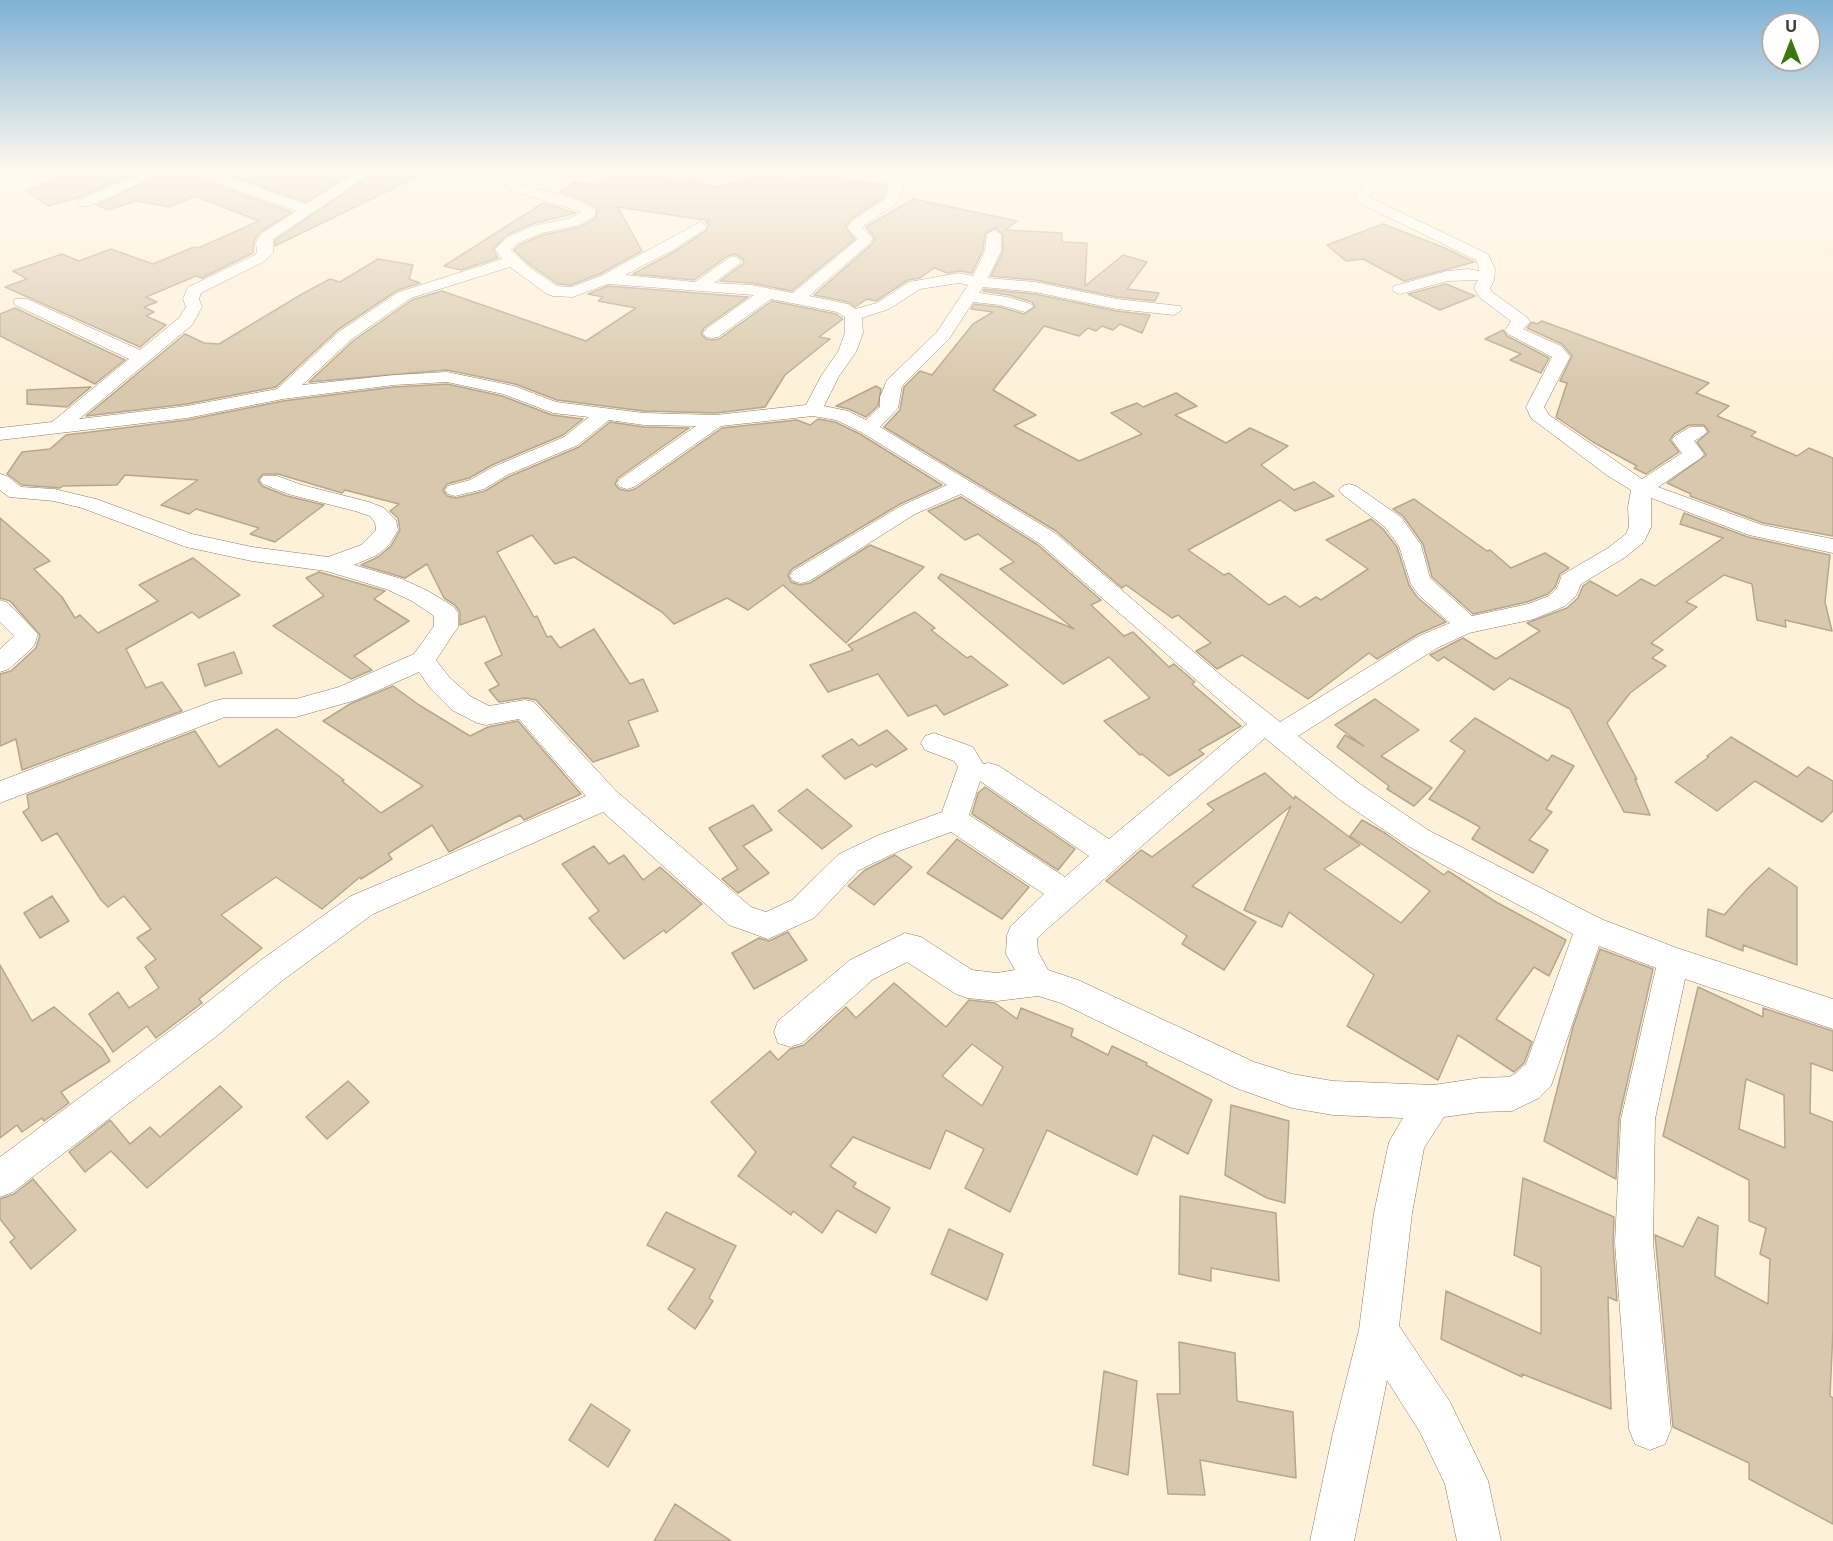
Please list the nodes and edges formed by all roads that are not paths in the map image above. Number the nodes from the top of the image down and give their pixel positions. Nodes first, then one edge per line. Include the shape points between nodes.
1 (264, 243) edge
2 (510, 243) edge
3 (674, 243) edge
4 (862, 243) edge
5 (993, 243) edge
6 (1456, 243) edge
7 (513, 261) junction
8 (734, 261) dead end
9 (1421, 269) dead end
10 (1486, 277) junction
11 (1442, 278) junction
12 (606, 279) junction
13 (698, 287) junction
14 (973, 289) junction
15 (1400, 289) dead end
16 (1469, 291) dead end
17 (768, 293) junction
18 (796, 299) junction
19 (21, 302) dead end
20 (1025, 307) dead end
21 (1174, 310) dead end
22 (853, 315) junction
23 (712, 333) dead end
24 (142, 358) junction
25 (283, 393) junction
26 (813, 410) junction
27 (604, 415) junction
28 (716, 421) junction
29 (59, 426) junction
30 (868, 428) junction
31 (1697, 431) dead end
32 (0, 434) edge
33 (270, 480) dead end
34 (627, 483) dead end
35 (962, 486) junction
36 (1642, 488) junction
37 (456, 490) dead end
38 (1349, 490) dead end
39 (5, 493) edge
40 (1833, 546) edge
41 (328, 564) junction
42 (801, 576) dead end
43 (0, 608) edge
44 (1467, 625) junction
45 (423, 660) junction
46 (0, 663) edge
47 (1273, 729) junction
48 (934, 743) dead end
49 (989, 773) dead end
50 (0, 792) edge
51 (606, 800) junction
52 (954, 819) junction
53 (1109, 855) junction
54 (1066, 893) junction
55 (1590, 928) junction
56 (1673, 961) junction
57 (1038, 982) junction
58 (1833, 1014) edge
59 (790, 1032) dead end
60 (1434, 1102) junction
61 (0, 1179) edge
62 (1379, 1330) junction
63 (1650, 1429) dead end
64 (1332, 1541) edge
65 (1479, 1541) edge

1 - 24 street via 265,253 260,258 194,290 194,307 186,321
2 - 7 street via 503,249
3 - 12 street
4 - 18 street
5 - 14 street
6 - 10 street via 1486,261
7 - 12 street via 561,293
7 - 25 street via 405,296 385,307 346,335
8 - 13 street
9 - 11 street
10 - 11 street via 1468,274
10 - 36 street via 1482,288 1486,296 1522,322 1514,330 1555,350 1561,357 1535,407 1541,418
11 - 15 street
11 - 16 street
12 - 13 street
13 - 17 street
14 - 20 street
14 - 21 street via 1035,287 1117,304
14 - 22 street via 959,278 915,285 883,306
14 - 30 street via 943,335 893,384 889,408
17 - 18 street
17 - 23 street
18 - 22 street via 842,308
19 - 24 street
22 - 26 street via 854,333 847,352
24 - 29 street
25 - 27 street via 447,377 508,390 553,406
25 - 29 street via 187,412
26 - 28 street
26 - 30 street via 842,415
27 - 28 street
27 - 37 street via 571,441 477,485
28 - 34 street
29 - 32 street
30 - 35 street
31 - 36 street via 1682,440 1694,454
33 - 41 street via 362,506 385,520 387,530 369,550
35 - 42 street via 908,510
35 - 47 street via 1047,538
36 - 40 street via 1757,530
36 - 44 street via 1636,537 1570,580 1568,591 1557,601 1534,611
38 - 44 street via 1392,522 1410,545 1419,579 1427,590
39 - 41 street via 54,495 89,503 186,540
41 - 45 street via 394,584 446,612 446,627
43 - 46 street via 26,634 25,640
44 - 47 street via 1428,642
45 - 50 street via 347,694 296,708 223,708
45 - 51 street via 461,704 486,716 525,709
47 - 53 street
47 - 55 street via 1350,792 1418,838
48 - 52 street via 964,754 971,767
49 - 53 street
51 - 52 street via 740,916 768,926 803,909 849,862
51 - 61 street via 362,905
52 - 54 street
53 - 54 street
54 - 57 street via 1022,935 1022,954
55 - 56 street
55 - 60 street via 1539,1074 1512,1094
56 - 58 street
56 - 63 street via 1638,1119 1634,1243
57 - 59 street via 998,987 967,984 904,947 861,970
57 - 60 street via 1067,990 1248,1076 1292,1091 1333,1098
60 - 62 street via 1407,1142 1393,1214
62 - 64 street
62 - 65 street via 1435,1417 1466,1481

